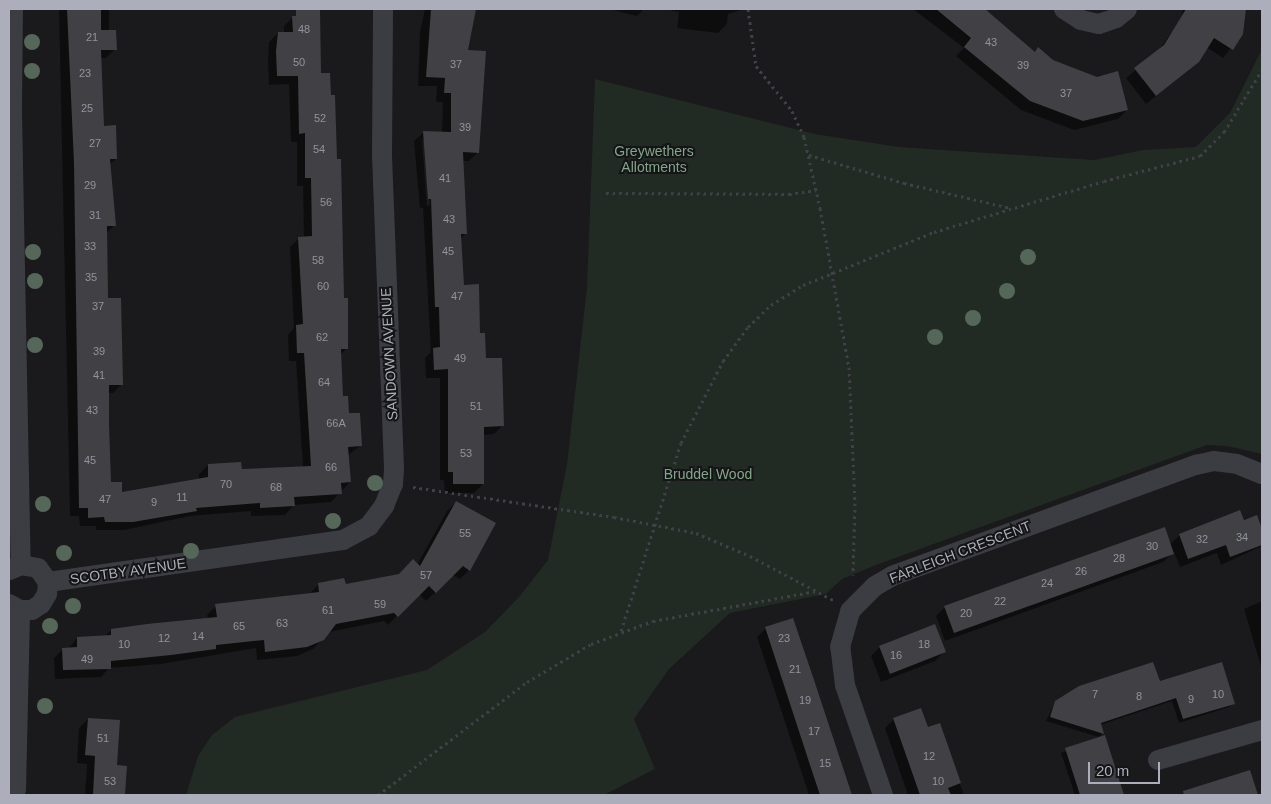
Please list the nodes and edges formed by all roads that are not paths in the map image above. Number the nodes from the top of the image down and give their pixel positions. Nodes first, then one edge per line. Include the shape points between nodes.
1 (13, 9) edge
2 (383, 9) edge
3 (1064, 9) edge
4 (1127, 9) edge
5 (10, 113) edge
6 (1262, 474) edge
7 (208, 560) joint
8 (15, 568) edge
9 (48, 582) junction
10 (15, 607) edge
11 (1262, 730) edge
12 (1158, 760) dead end
13 (16, 790) dead end
14 (883, 795) edge

1 - 5 street
2 - 7 street, SANDOWN AVENUE via 382,156 393,484 384,506 369,526 358,534 343,540
3 - 4 street via 1081,20 1099,24 1116,18
5 - 8 street
6 - 14 street, FARLEIGH CRESCENT via 1237,464 1214,461 1196,465 892,576 875,586 850,611 842,630 841,664
7 - 9 street, SCOTBY AVENUE
8 - 9 street via 38,568
9 - 10 street via 47,594 41,604 32,610
10 - 13 street
11 - 12 street

